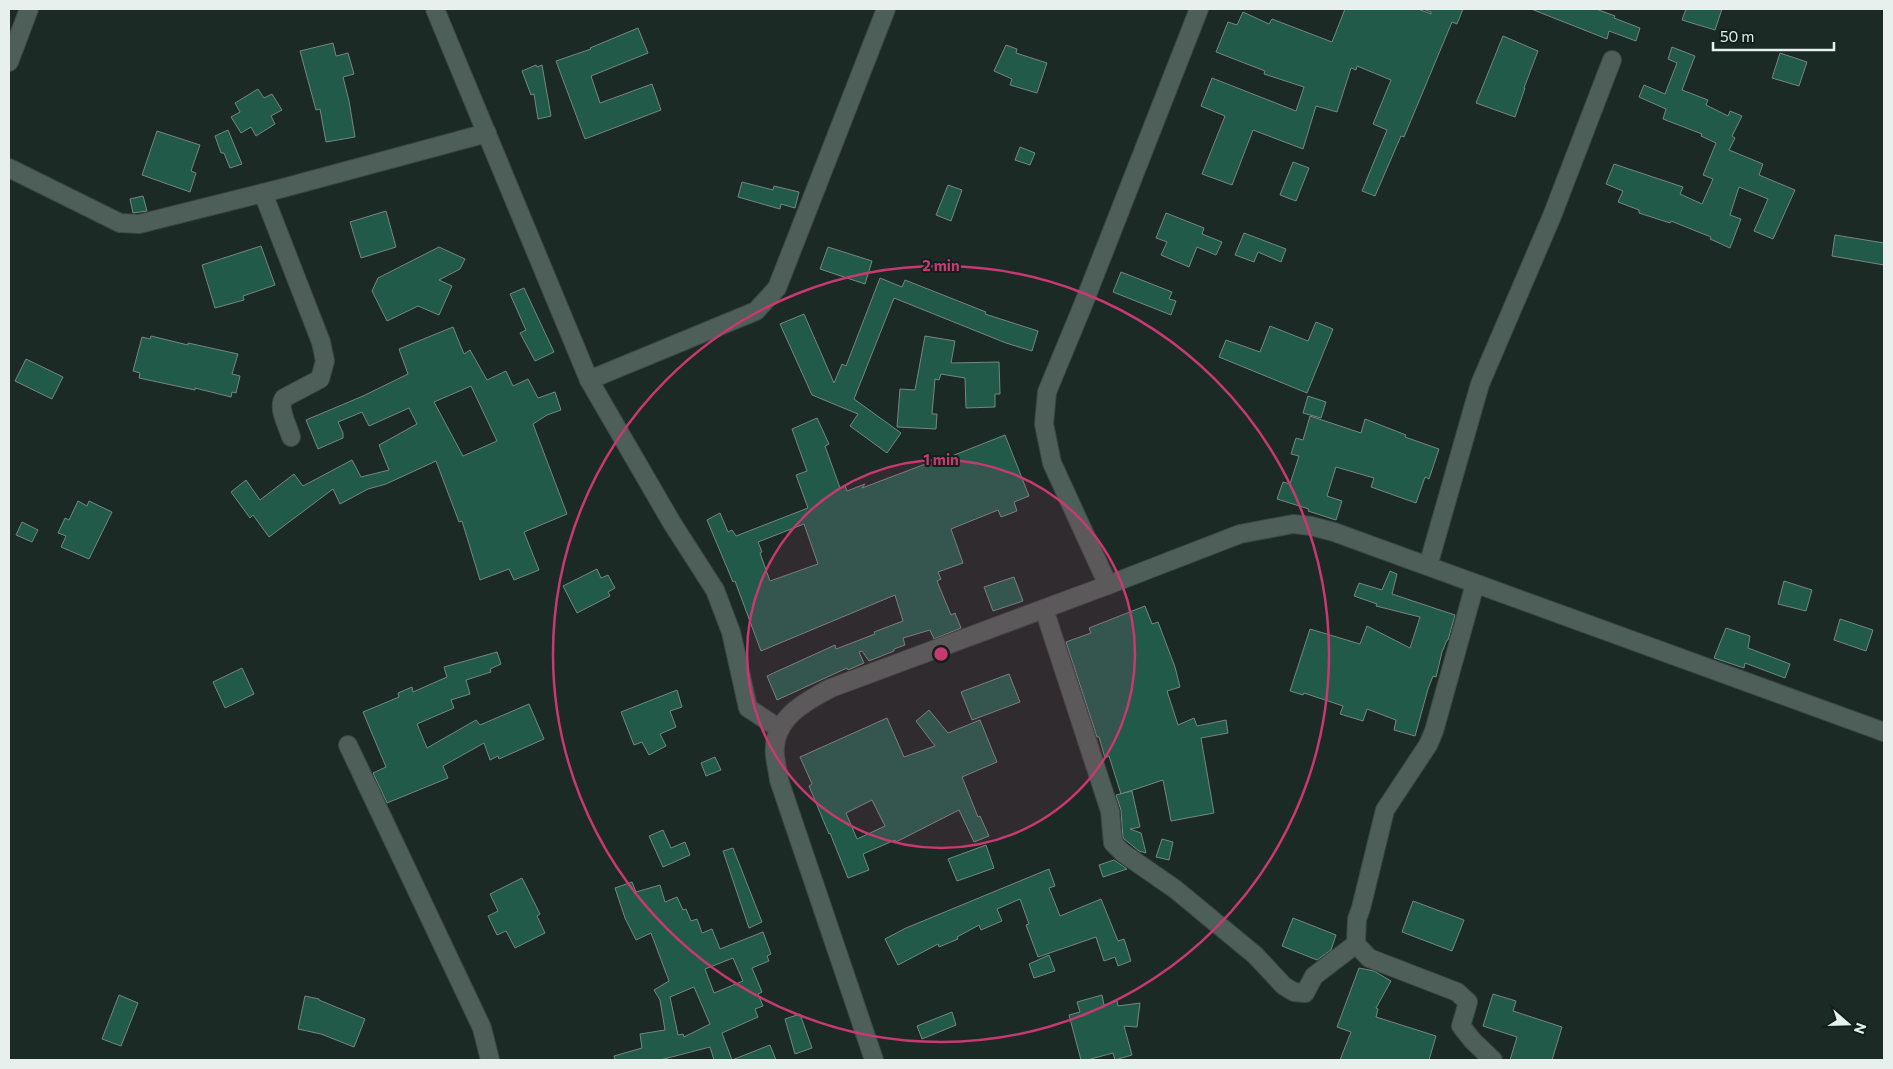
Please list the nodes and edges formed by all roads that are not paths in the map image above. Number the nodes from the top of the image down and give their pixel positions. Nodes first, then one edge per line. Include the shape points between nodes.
1 (29, 9) edge
2 (435, 9) edge
3 (886, 9) edge
4 (1199, 9) edge
5 (1612, 60) dead end
6 (9, 62) edge
7 (487, 133) junction
8 (9, 168) edge
9 (263, 193) junction
10 (590, 380) junction
11 (291, 437) dead end
12 (1428, 566) junction
13 (1475, 584) junction
14 (1108, 586) junction
15 (1044, 609) junction
16 (780, 729) junction
17 (1884, 732) edge
18 (348, 745) dead end
19 (1356, 944) junction
20 (490, 1060) edge
21 (874, 1060) edge
22 (1493, 1060) edge

1 - 6 street
2 - 7 street
3 - 10 street via 777,288 756,311
4 - 14 street via 1047,392 1044,424 1052,463
5 - 12 street via 1552,216 1480,384
7 - 9 street
7 - 10 street
8 - 9 street via 120,223 139,224
9 - 11 street via 321,342 325,361 320,379 282,400
10 - 16 street via 672,523 715,590 731,632 748,708
12 - 13 street
12 - 14 street via 1334,532 1293,524 1240,534
13 - 17 street
13 - 19 street via 1434,731 1385,810 1357,918
14 - 15 street
15 - 16 street via 832,688 791,713
15 - 19 street via 1110,811 1112,843 1176,889 1294,992 1305,992 1314,976
16 - 21 street via 774,755 779,780
18 - 20 street via 482,1028
19 - 22 street via 1369,958 1457,992 1468,1002 1461,1026

